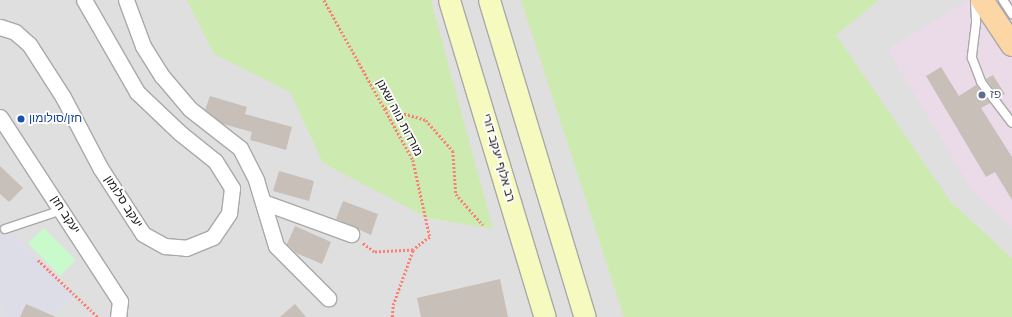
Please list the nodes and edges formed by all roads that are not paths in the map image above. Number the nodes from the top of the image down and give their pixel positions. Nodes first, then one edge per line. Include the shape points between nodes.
1 (84, 0) edge
2 (126, 0) edge
3 (449, 0) edge
4 (489, 0) edge
5 (975, 0) edge
6 (982, 0) edge
7 (1003, 0) edge
8 (1012, 14) edge
9 (0, 27) edge
10 (1012, 45) edge
11 (0, 117) edge
12 (1012, 123) edge
13 (263, 202) junction
14 (62, 210) junction
15 (6, 229) dead end
16 (351, 234) road end
17 (328, 298) dead end
18 (118, 317) edge
19 (545, 317) edge
20 (585, 317) edge

1 - 9 street, יעקב סלומון via 137,92 215,161 232,188 229,213 213,237 186,248 165,246 143,234 101,169 63,97 29,44 15,32
2 - 13 street via 143,46 162,76 190,109 240,148 256,180
3 - 19 main road, רב אלוף יעקב דורי
4 - 20 main road
5 - 12 lane via 976,23 972,58 981,82
6 - 10 main road
7 - 8 lane
11 - 14 street, יעקב חזן
13 - 16 street
13 - 17 street via 276,246
14 - 15 lane
14 - 18 street, יעקב חזן via 120,301

